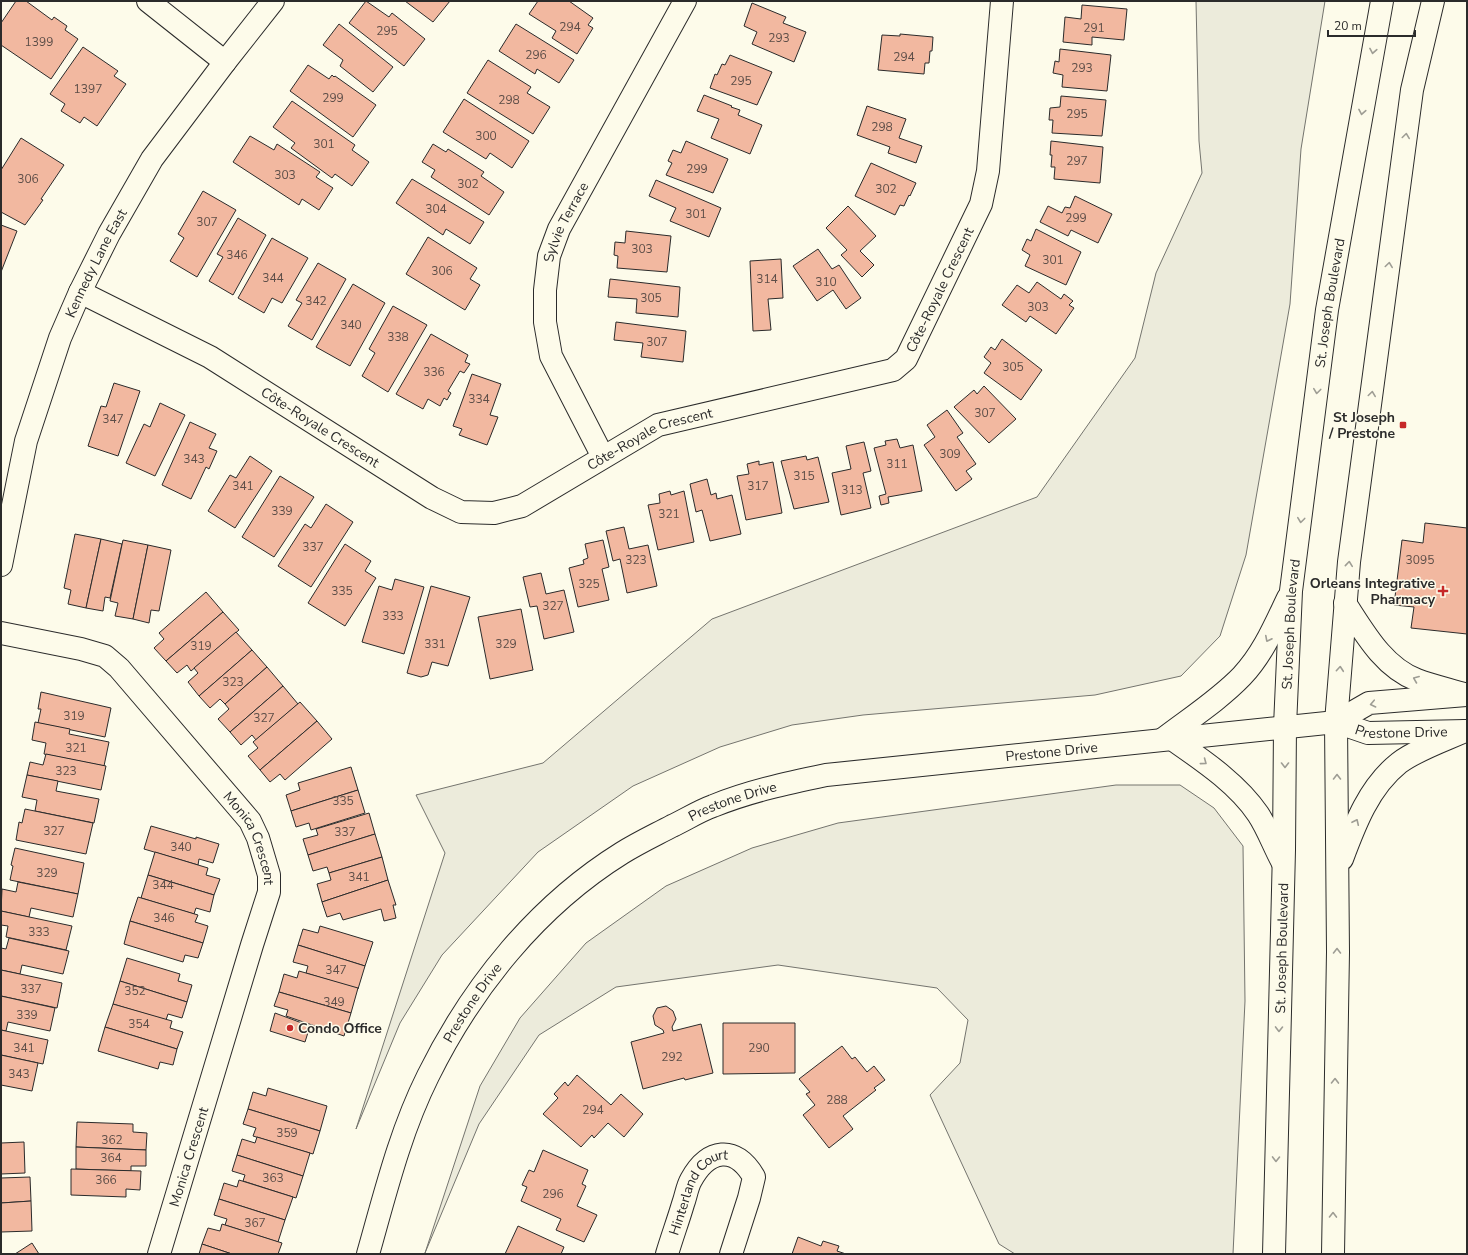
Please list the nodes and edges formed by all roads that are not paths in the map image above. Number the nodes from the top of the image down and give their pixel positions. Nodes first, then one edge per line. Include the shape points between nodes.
1 (148, 1) edge
2 (273, 1) edge
3 (685, 1) edge
4 (1002, 1) edge
5 (1382, 1) edge
6 (1433, 1) edge
7 (225, 62) junction
8 (80, 292) junction
9 (603, 457) junction
10 (1, 565) edge
11 (1291, 591) junction
12 (1345, 603) junction
13 (1, 634) edge
14 (1467, 695) edge
15 (1336, 722) junction
16 (1285, 726) junction
17 (1466, 731) edge
18 (1167, 739) junction
19 (1284, 864) junction
20 (1337, 872) junction
21 (159, 1254) edge
22 (368, 1254) edge
23 (667, 1254) edge
24 (731, 1254) edge
25 (1274, 1254) edge
26 (1333, 1254) edge

1 - 7 street
2 - 7 street, Kennedy Lane East
3 - 9 street, Sylvie Terrace via 558,229 549,256 545,322 551,356
4 - 9 street, Côte-Royale Crescent via 988,171 981,204 906,359 893,370 658,425
5 -> 11 street, St. Joseph Boulevard via 1328,310
12 -> 6 street via 1412,90
7 - 8 street, Kennedy Lane East via 152,159 109,234
8 - 9 street, Côte-Royale Crescent via 210,356 432,498 461,512 494,513 522,506
8 - 10 street, Kennedy Lane East via 60,338 26,441
11 - 16 street, St. Joseph Boulevard
11 -> 18 street via 1263,648 1242,676
14 -> 12 street via 1417,680 1401,672 1369,640
15 -> 12 street
13 - 21 street, Monica Crescent via 81,649 105,656 119,668 250,821 269,875 270,892 247,960
14 -> 15 street, Prestone Drive via 1369,703
15 - 16 street, Prestone Drive
15 - 17 street, Prestone Drive via 1368,732
20 -> 15 street
16 - 18 street, Prestone Drive
16 -> 19 street, St. Joseph Boulevard
20 -> 17 street via 1367,800 1383,780 1406,759
18 -> 19 street via 1205,762 1236,789 1258,814
18 - 22 street, Prestone Drive via 819,776 712,806 622,853 568,893 543,916 477,990 427,1077 404,1133
19 -> 25 street, St. Joseph Boulevard
26 -> 20 street
23 - 24 street, Hinterland Court via 691,1180 709,1158 717,1154 727,1154 740,1159 754,1177

